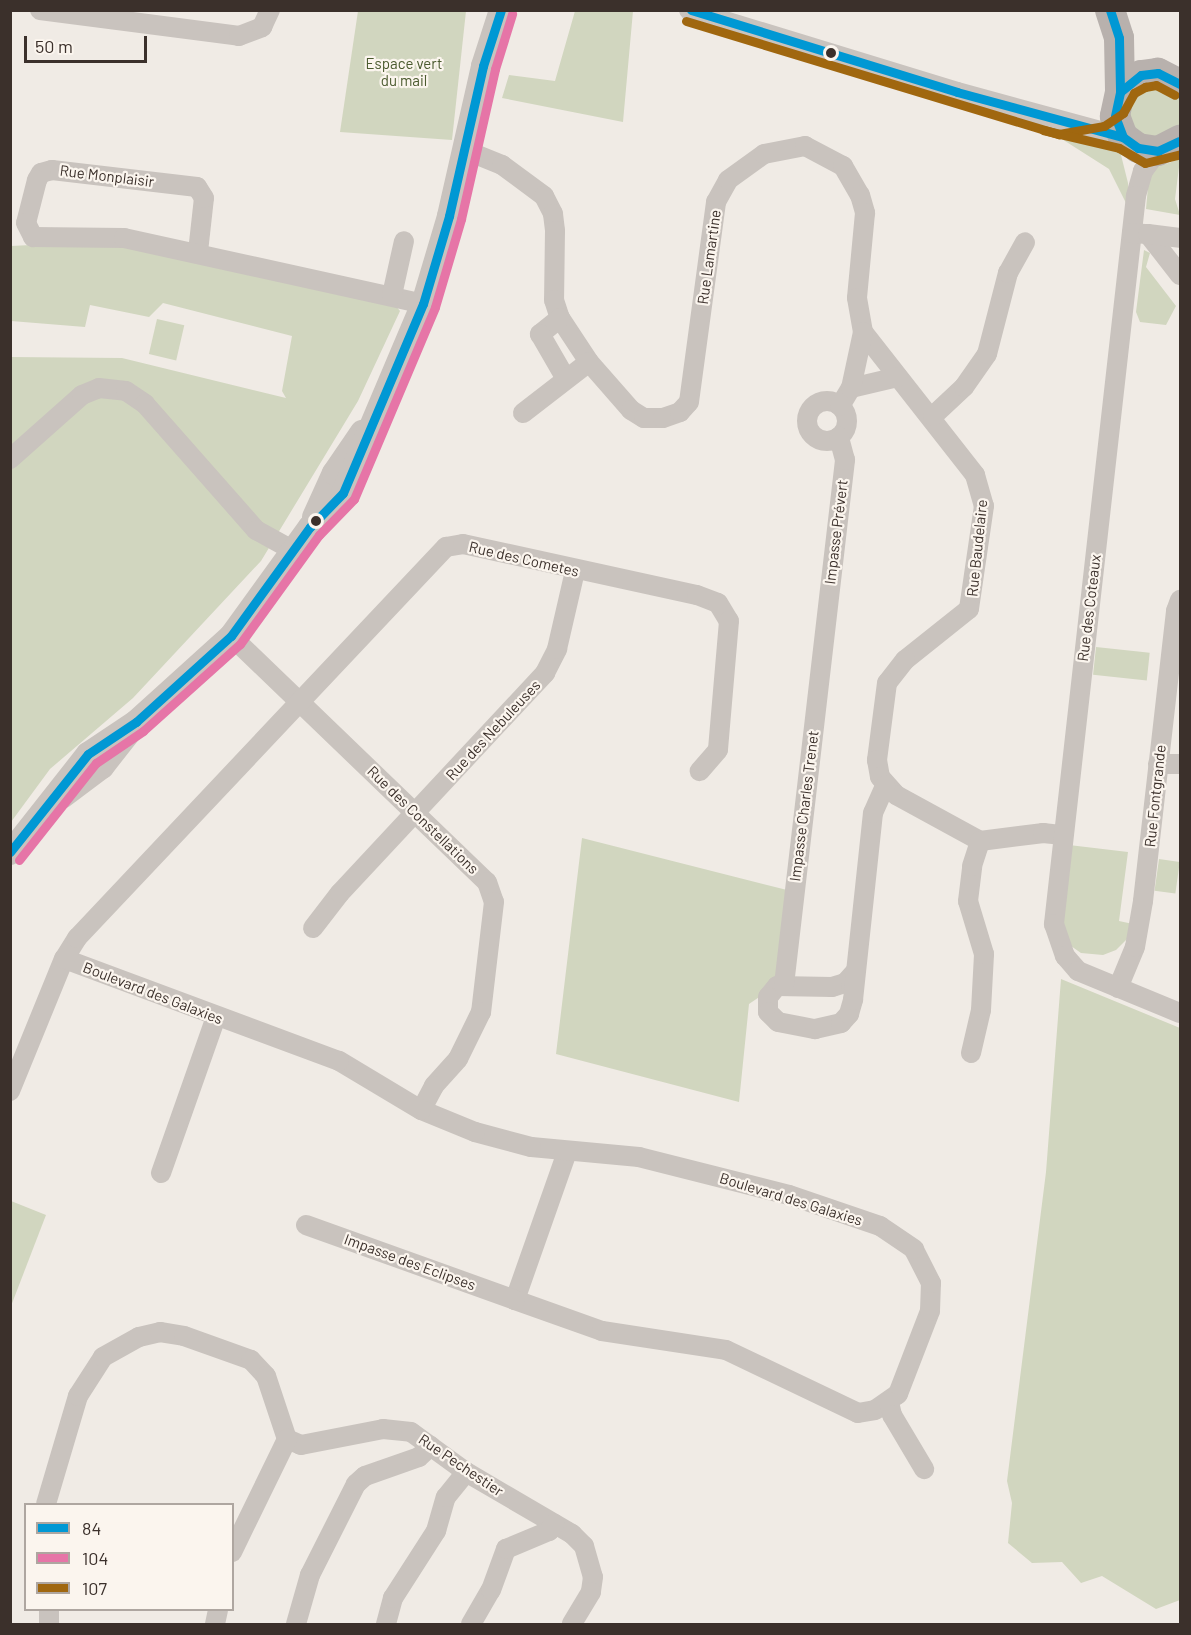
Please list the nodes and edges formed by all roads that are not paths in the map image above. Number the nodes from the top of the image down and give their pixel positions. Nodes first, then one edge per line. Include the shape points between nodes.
1 (40, 10) edge
2 (270, 10) edge
3 (488, 10) edge
4 (501, 10) edge
5 (689, 10) edge
6 (1110, 10) edge
7 (1116, 10) edge
8 (483, 66) junction
9 (1149, 74) junction
10 (1180, 84) edge
11 (1118, 98) junction
12 (1060, 122) junction
13 (1159, 142) edge
14 (465, 150) junction
15 (1136, 196) junction
16 (1140, 234) junction
17 (1180, 238) edge
18 (404, 241) dead end
19 (1025, 242) dead end
20 (198, 252) junction
21 (1180, 275) edge
22 (392, 296) junction
23 (423, 304) junction
24 (560, 318) junction
25 (863, 332) junction
26 (589, 362) junction
27 (898, 377) junction
28 (566, 379) junction
29 (851, 388) junction
30 (840, 406) junction
31 (523, 412) dead end
32 (933, 416) junction
33 (839, 437) junction
34 (10, 459) edge
35 (294, 551) junction
36 (575, 571) junction
37 (1180, 600) edge
38 (825, 627) joint
39 (231, 636) junction
40 (299, 700) junction
41 (1158, 764) junction
42 (1180, 764) edge
43 (700, 771) dead end
44 (885, 786) junction
45 (417, 812) junction
46 (1063, 835) junction
47 (980, 841) junction
48 (10, 853) edge
49 (313, 928) dead end
50 (64, 959) junction
51 (855, 972) junction
52 (784, 985) junction
53 (1118, 988) junction
54 (1180, 1013) edge
55 (216, 1017) junction
56 (972, 1053) dead end
57 (10, 1091) edge
58 (421, 1110) junction
59 (567, 1152) junction
60 (161, 1173) dead end
61 (306, 1225) dead end
62 (515, 1299) junction
63 (889, 1402) junction
64 (286, 1439) junction
65 (431, 1446) junction
66 (924, 1469) dead end
67 (466, 1472) junction
68 (46, 1503) edge
69 (554, 1524) junction
70 (234, 1548) edge
71 (296, 1624) edge
72 (386, 1624) edge
73 (471, 1624) edge
74 (572, 1624) edge

1 - 2 street via 239,36 262,27
3 - 8 street
4 - 8 street
5 - 12 street
6 - 11 main road via 1119,38
7 - 9 main road
8 - 14 street
9 - 10 main road via 1166,75
9 - 11 main road via 1132,79
11 - 12 street via 1098,115
11 - 13 main road via 1115,116
12 - 13 street
13 - 15 street, Rue des Coteaux
13 - 15 street, Rue des Coteaux via 1143,171
14 - 23 street
14 - 24 street, Rue Lamartine via 502,165 544,196 553,214 554,300
15 - 16 street, Rue des Coteaux
16 - 17 street
16 - 21 street
16 - 46 street, Rue des Coteaux
18 - 22 street
19 - 32 street via 1008,273 987,354 964,387
20 - 20 street, Rue Monplaisir via 204,198 197,187 52,170 41,173 37,180 26,223 33,237 106,235
20 - 22 street, Rue Monplaisir
22 - 23 street, Rue Monplaisir
23 - 35 street via 374,416 329,481 310,527
24 - 26 street, Rue Lamartine
24 - 28 street via 540,334
25 - 26 street, Rue Lamartine via 857,298 865,234 861,195 843,166 805,146 764,154 747,164 728,180 716,202 693,386 689,402 680,412 663,418 644,418 631,410
25 - 27 street, Rue Lamartine
25 - 29 street
26 - 28 street
27 - 29 street
27 - 32 street, Rue Lamartine
28 - 31 street
29 - 30 street
30 - 33 street via 847,418
30 - 33 street via 820,402 807,417 809,430 819,440
32 - 44 street, Rue Baudelaire via 975,475 983,493 973,593 969,609 959,619 892,673 885,694 877,760
33 - 38 street, Impasse Prévert via 845,460
34 - 35 street via 82,395 99,388 126,392 145,404 256,530
35 - 39 street
36 - 40 street, Rue des Cometes via 463,544 446,547
36 - 43 street, Rue des Cometes via 718,603 729,621 718,750
36 - 45 street, Rue des Nebuleuses via 557,649 545,673
37 - 41 street, Rue Fontgrande
38 - 52 street, Impasse Charles Trenet
39 - 40 street, Rue des Constellations
39 - 48 street via 136,722 102,767 54,801
40 - 45 street, Rue des Constellations
40 - 50 street, Boulevard des Galaxies via 76,938
41 - 42 street
41 - 53 street, Rue Fontgrande via 1135,947
44 - 47 street
44 - 51 street via 873,813
45 - 49 street, Rue des Nebuleuses via 340,893
45 - 58 street, Rue des Constellations via 487,882 494,902 481,1012 458,1059 434,1086
46 - 47 street via 1043,833
46 - 53 street, Rue des Coteaux via 1054,924 1057,940 1078,971
47 - 56 street via 968,901 984,954 981,1010
50 - 55 street, Boulevard des Galaxies
50 - 57 street
51 - 52 street via 832,987
51 - 52 street via 849,1014 829,1027 788,1025 772,1018 768,997 777,986
53 - 54 street, Rue des Coteaux
55 - 58 street, Boulevard des Galaxies via 339,1061
55 - 60 street
58 - 59 street, Boulevard des Galaxies via 475,1132
59 - 62 street
59 - 63 street, Boulevard des Galaxies via 605,1152 704,1173 789,1195 898,1236 925,1265 931,1282 930,1311 905,1383
61 - 62 street, Impasse des Eclipses
62 - 63 street via 613,1333 726,1350 843,1409 858,1413
63 - 66 street via 892,1416
64 - 65 street, Rue Pechestier via 301,1445 397,1428 411,1432
64 - 68 street via 266,1376 251,1360 160,1332 139,1337 103,1357 78,1396
64 - 70 street
65 - 67 street, Rue Pechestier
65 - 71 street via 419,1457 365,1476 356,1484 310,1575
67 - 69 street, Rue Pechestier
67 - 72 street via 446,1497 436,1531 393,1598
69 - 73 street via 549,1531 506,1549 491,1590
69 - 74 street, Rue Pechestier via 585,1546 591,1560 591,1593

